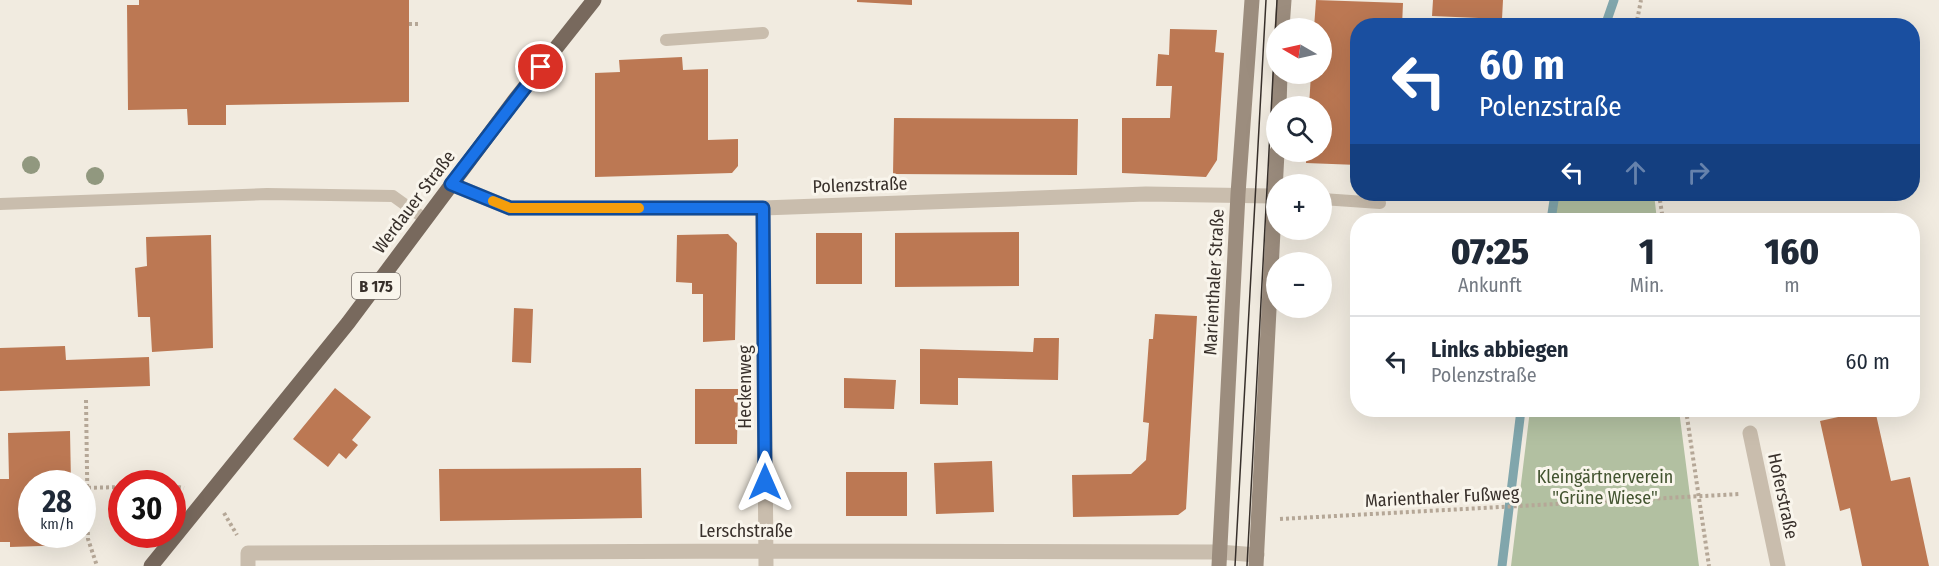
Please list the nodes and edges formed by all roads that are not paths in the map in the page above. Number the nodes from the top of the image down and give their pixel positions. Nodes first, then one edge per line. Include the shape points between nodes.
1 (594, 0) edge
2 (1252, 0) edge
3 (1284, 0) edge
4 (1283, 18) edge
5 (763, 33) dead end
6 (666, 40) dead end
7 (451, 184) junction
8 (1238, 194) junction
9 (1266, 195) edge
10 (1332, 200) edge
11 (1350, 201) edge
12 (1351, 201) edge
13 (1380, 203) dead end
14 (0, 204) edge
15 (763, 208) junction
16 (425, 219) junction
17 (1274, 240) edge
18 (1750, 433) dead end
19 (766, 558) edge
20 (1219, 559) edge
21 (248, 560) edge
22 (1256, 560) edge
23 (151, 566) edge
24 (1778, 566) edge

1 - 7 main road, Werdauer Straße / B 175
2 - 8 main road, Marienthaler Straße
3 - 4 main road
5 - 6 lane
7 - 15 street, Polenzstraße via 510,208
7 - 16 main road, Werdauer Straße / B 175
8 - 9 street, Polenzstraße
8 - 15 street, Polenzstraße
8 - 20 main road, Marienthaler Straße
10 - 11 lane
12 - 13 lane
14 - 16 lane via 267,194 393,196
15 - 19 street, Heckenweg
16 - 23 main road, Werdauer Straße / B 175 via 348,323
17 - 22 main road
18 - 24 street, Hoferstraße
19 - 20 street, Lerschstraße
19 - 21 street, Lerschstraße
20 - 22 street, Lerschstraße

